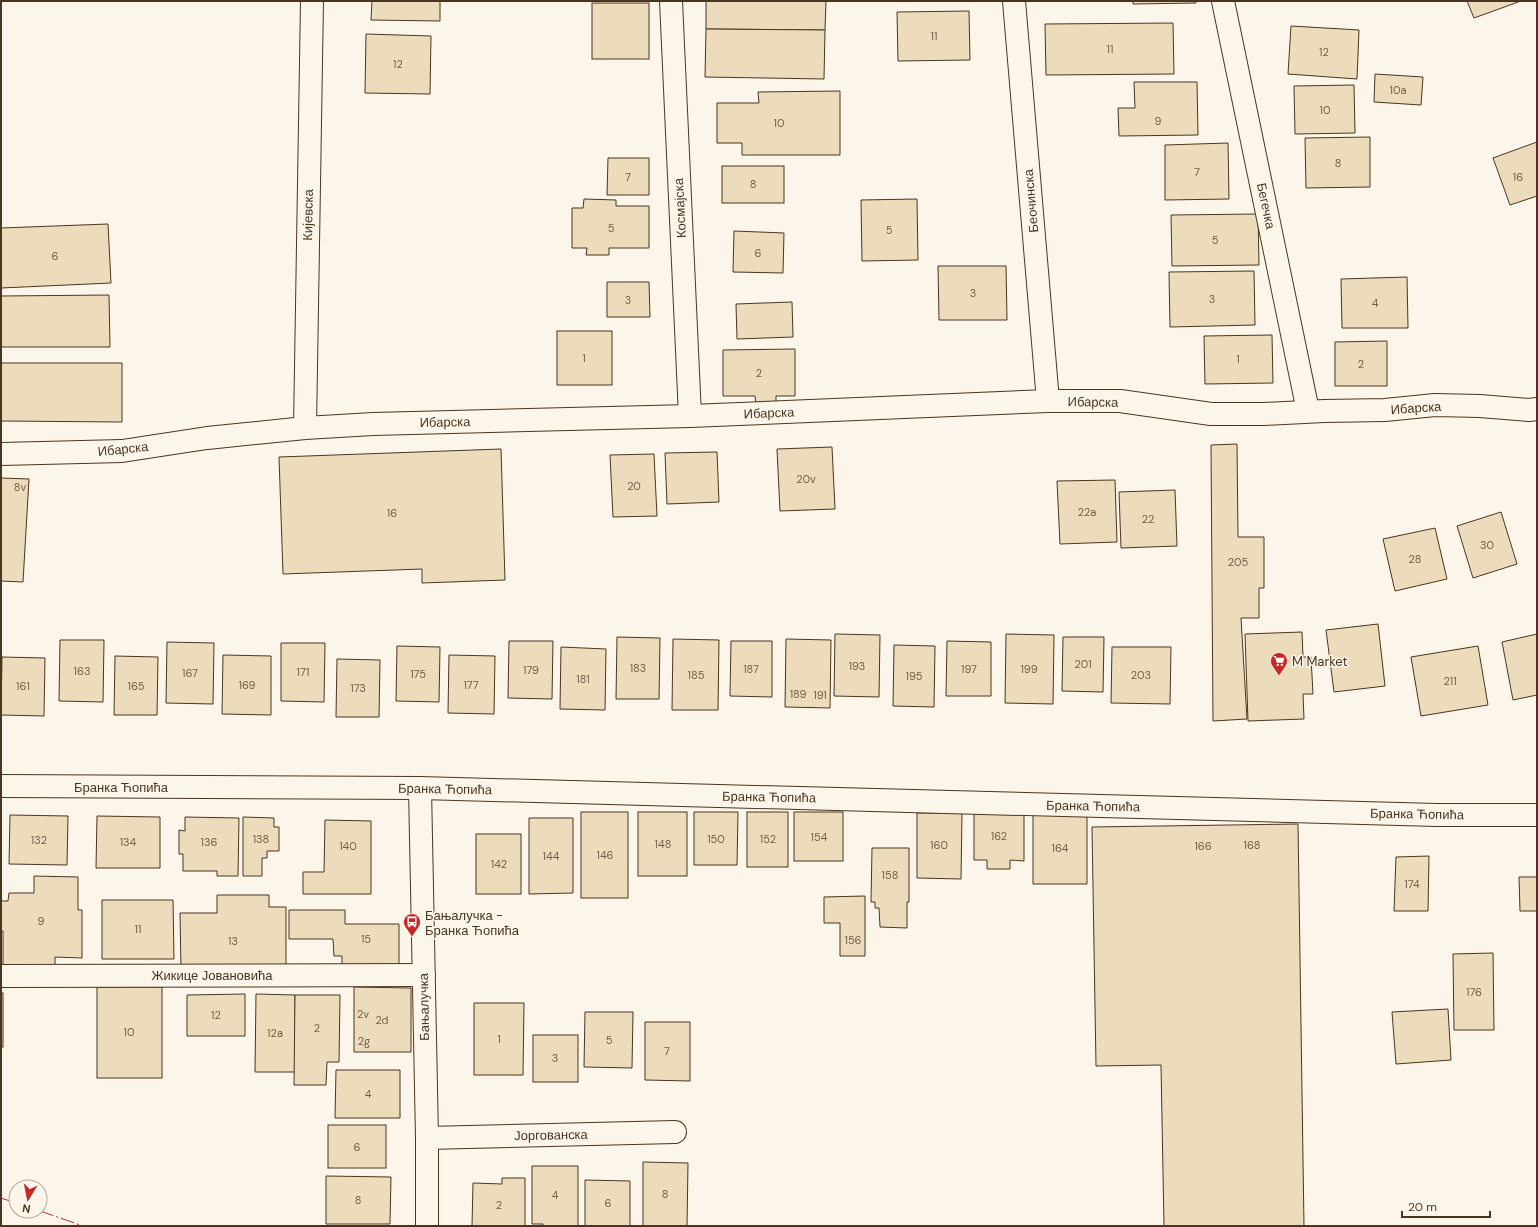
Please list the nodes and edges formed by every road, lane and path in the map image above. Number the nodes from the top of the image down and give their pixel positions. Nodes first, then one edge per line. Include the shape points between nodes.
1 (312, 1) edge
2 (671, 1) edge
3 (1014, 1) edge
4 (1223, 1) edge
5 (1048, 401) junction
6 (1537, 409) edge
7 (1308, 411) junction
8 (690, 416) junction
9 (305, 428) junction
10 (1, 454) edge
11 (1, 786) edge
12 (420, 788) junction
13 (1537, 815) edge
14 (424, 975) junction
15 (1, 976) edge
16 (675, 1132) dead end
17 (427, 1138) junction
18 (427, 1226) edge

1 - 9 street, Кијевска
2 - 8 street, Космајска
3 - 5 street, Беочинска
4 - 7 street, Бегечка
5 - 7 street, Ибарска via 1120,401 1211,414
5 - 8 street, Ибарска
6 - 7 street, Ибарска via 1435,405 1385,410
8 - 9 street, Ибарска
9 - 10 street, Ибарска via 207,438 122,451
11 - 12 street, Бранка Ћопића
12 - 13 street, Бранка Ћопића via 1438,815
12 - 14 street, Бањалучка
14 - 15 street, Жикице Јовановића
14 - 17 street, Бањалучка
16 - 17 street, Јоргованска
17 - 18 street, Бањалучка

